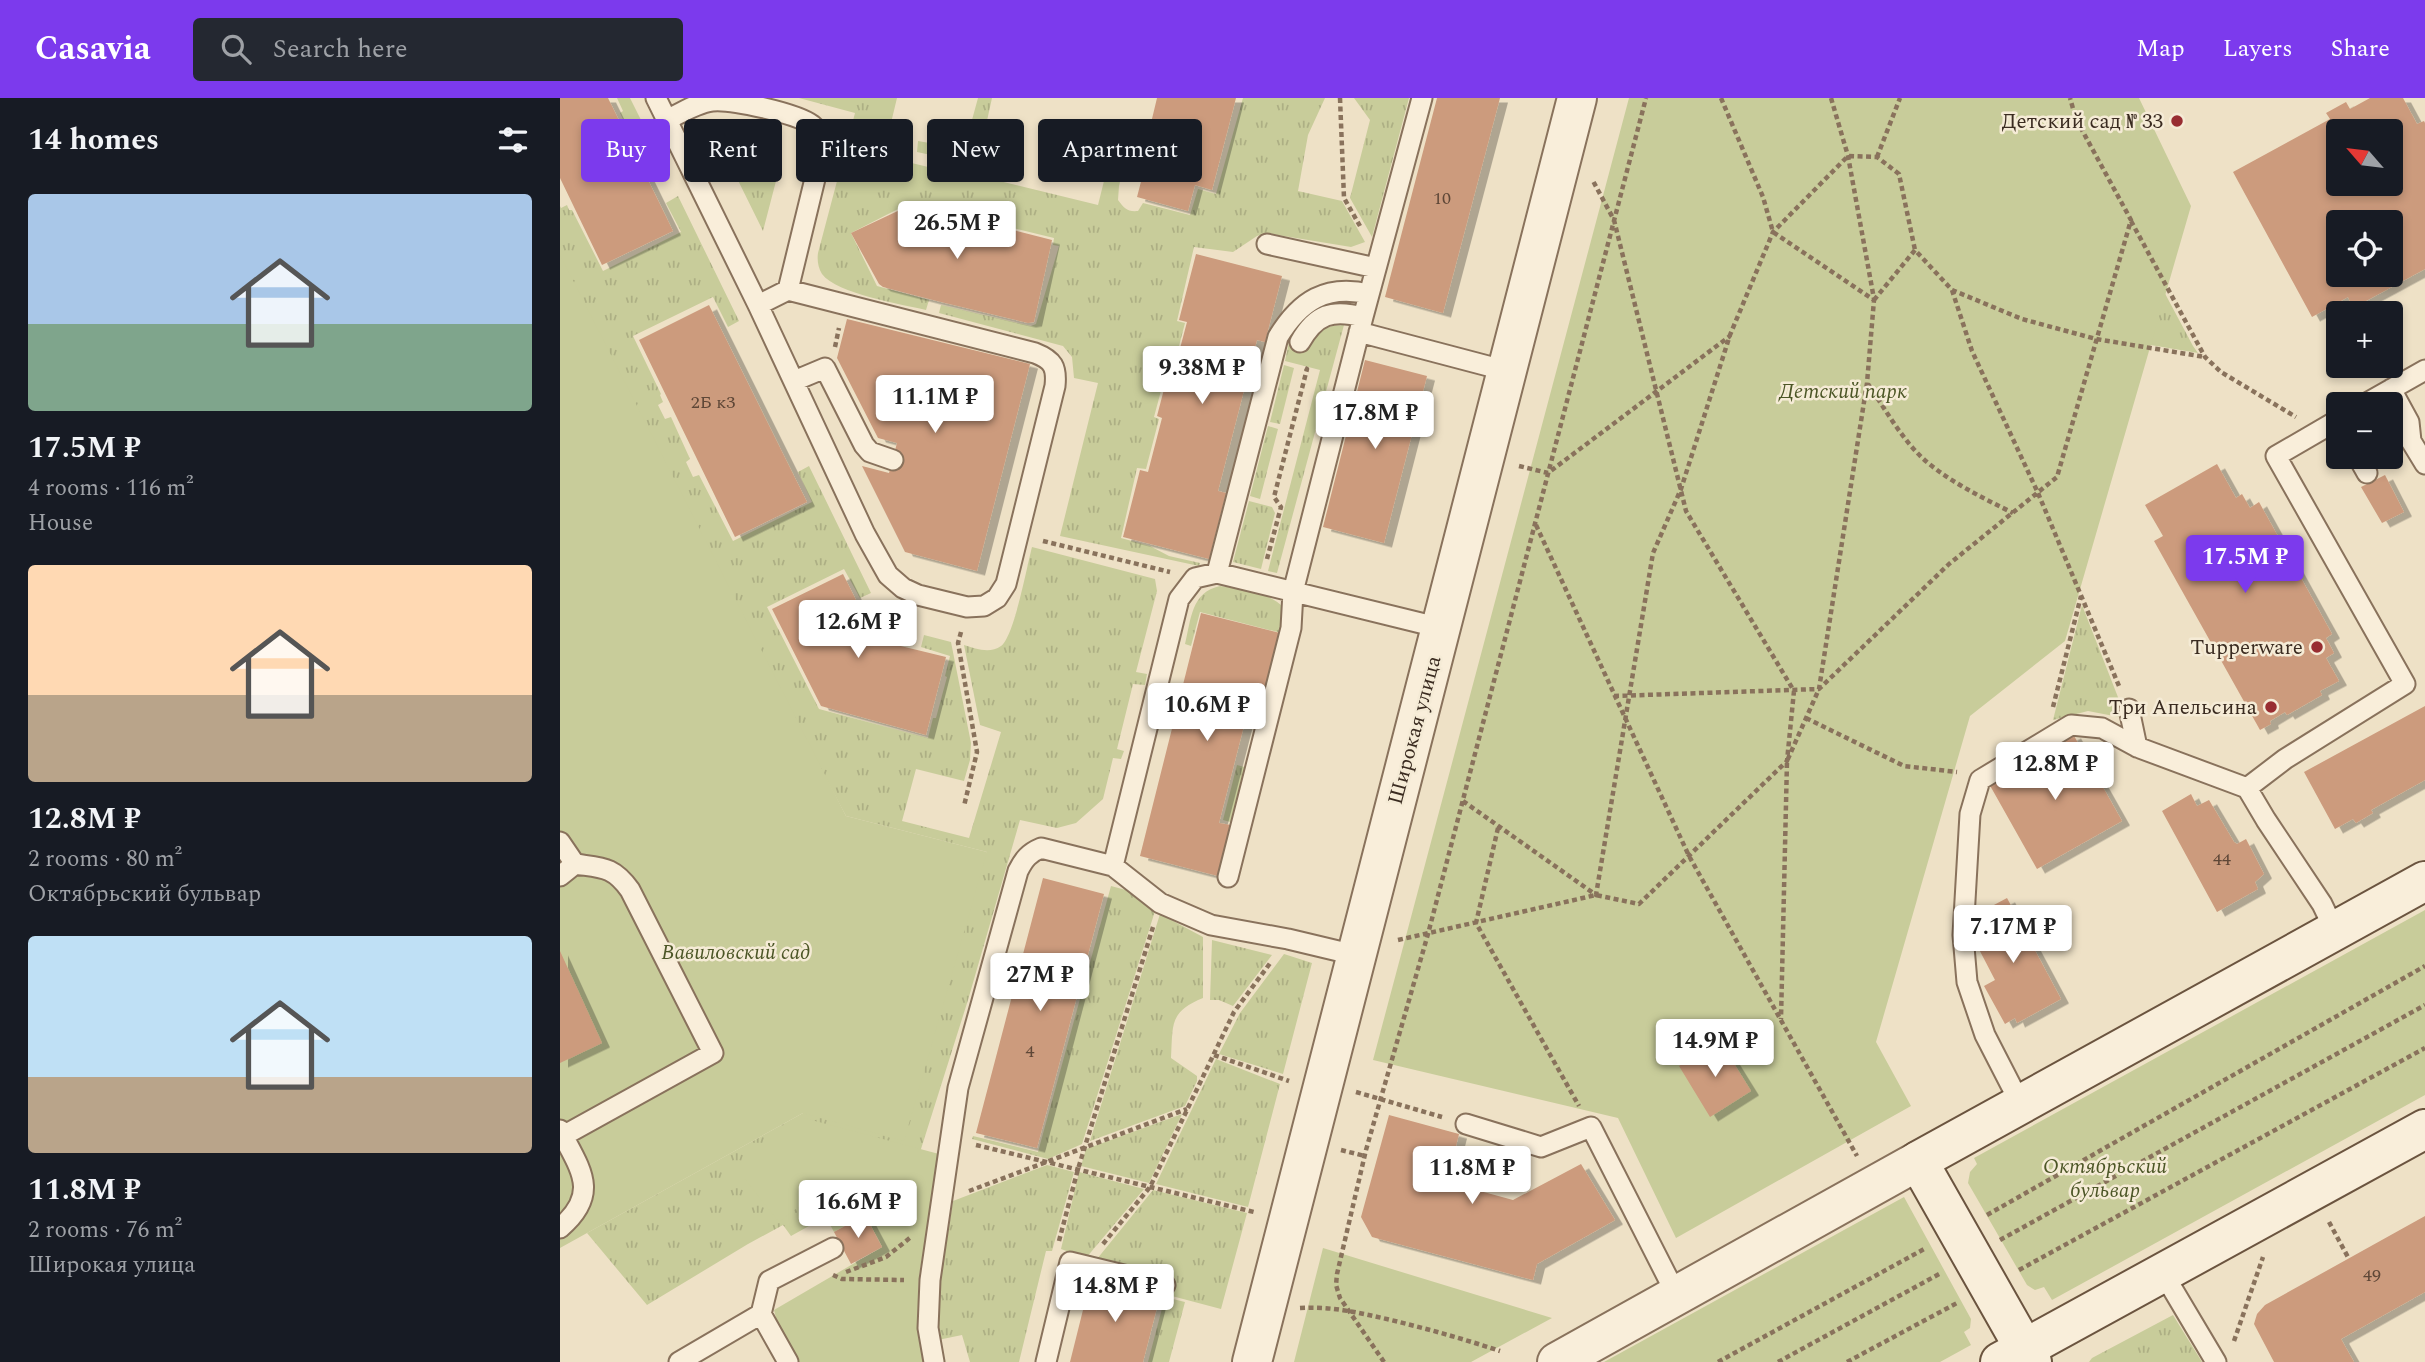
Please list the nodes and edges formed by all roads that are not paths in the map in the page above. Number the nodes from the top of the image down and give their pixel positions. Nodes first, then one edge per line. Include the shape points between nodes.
1 (656, 98) edge
2 (1422, 98) edge
3 (1577, 98) edge
4 (666, 119) edge
5 (669, 119) edge
6 (670, 126) edge
7 (1267, 244) dead end
8 (1377, 262) junction
9 (788, 290) junction
10 (1369, 294) junction
11 (758, 305) junction
12 (1361, 324) junction
13 (1300, 342) dead end
14 (2425, 370) edge
15 (1507, 371) junction
16 (794, 381) junction
17 (2391, 389) junction
18 (2386, 392) edge
19 (2326, 427) edge
20 (893, 460) dead end
21 (2425, 464) edge
22 (1217, 573) junction
23 (1293, 592) junction
24 (1441, 628) junction
25 (2129, 709) road end
26 (2137, 747) junction
27 (2247, 788) junction
28 (560, 842) edge
29 (1113, 866) junction
30 (567, 870) edge
31 (1228, 877) dead end
32 (2425, 881) edge
33 (2335, 931) junction
34 (1355, 955) junction
35 (2021, 1105) junction
36 (1466, 1124) road end
37 (2425, 1129) edge
38 (562, 1133) edge
39 (1918, 1161) junction
40 (560, 1228) edge
41 (833, 1248) dead end
42 (2162, 1273) junction
43 (1165, 1285) dead end
44 (1677, 1296) junction
45 (761, 1314) junction
46 (2224, 1355) edge
47 (2019, 1358) edge
48 (678, 1362) edge
49 (788, 1362) edge
50 (934, 1362) edge
51 (1045, 1362) edge
52 (1252, 1362) edge
53 (1557, 1362) edge

1 - 4 lane
2 - 8 lane
3 - 15 street, Широкая улица
5 - 9 lane via 708,101 727,100 812,125 821,138 821,155
6 - 11 lane
7 - 8 lane
8 - 10 lane
9 - 11 lane
9 - 16 lane via 1049,358 1056,370 1055,386 1006,584 997,598 984,606 967,607 918,595 888,575
10 - 12 lane
10 - 22 lane via 1353,290 1315,298 1290,317 1278,337
11 - 16 lane
12 - 13 lane via 1340,313 1318,319
12 - 15 lane
12 - 23 lane
14 - 17 lane
15 - 24 street, Широкая улица
16 - 20 lane via 825,368 864,445
17 - 18 lane
17 - 21 lane
19 - 27 lane via 2277,456 2405,684
22 - 23 lane
22 - 29 lane via 1195,578 1179,599
23 - 24 lane
23 - 31 lane via 1291,628
24 - 34 street, Широкая улица
25 - 26 lane
26 - 27 lane
26 - 35 lane via 2102,728 2071,725 1980,780 1970,814 1963,935 1967,982 1985,1035
27 - 33 lane
28 - 30 lane
29 - 34 lane via 1160,903 1211,925
29 - 50 lane via 1041,848 1031,852 1018,871 958,1088 930,1280 928,1328
30 - 38 lane via 608,868 621,877 713,1053
32 - 33 street
33 - 35 street
34 - 52 street, Широкая улица
35 - 39 street
36 - 44 lane via 1541,1147 1591,1127
37 - 42 street
38 - 40 lane via 585,1190 573,1217
39 - 44 street
39 - 47 street
41 - 45 lane via 769,1281
42 - 46 lane
42 - 47 street
43 - 51 lane via 1078,1264
44 - 53 street
45 - 48 lane
45 - 49 lane

